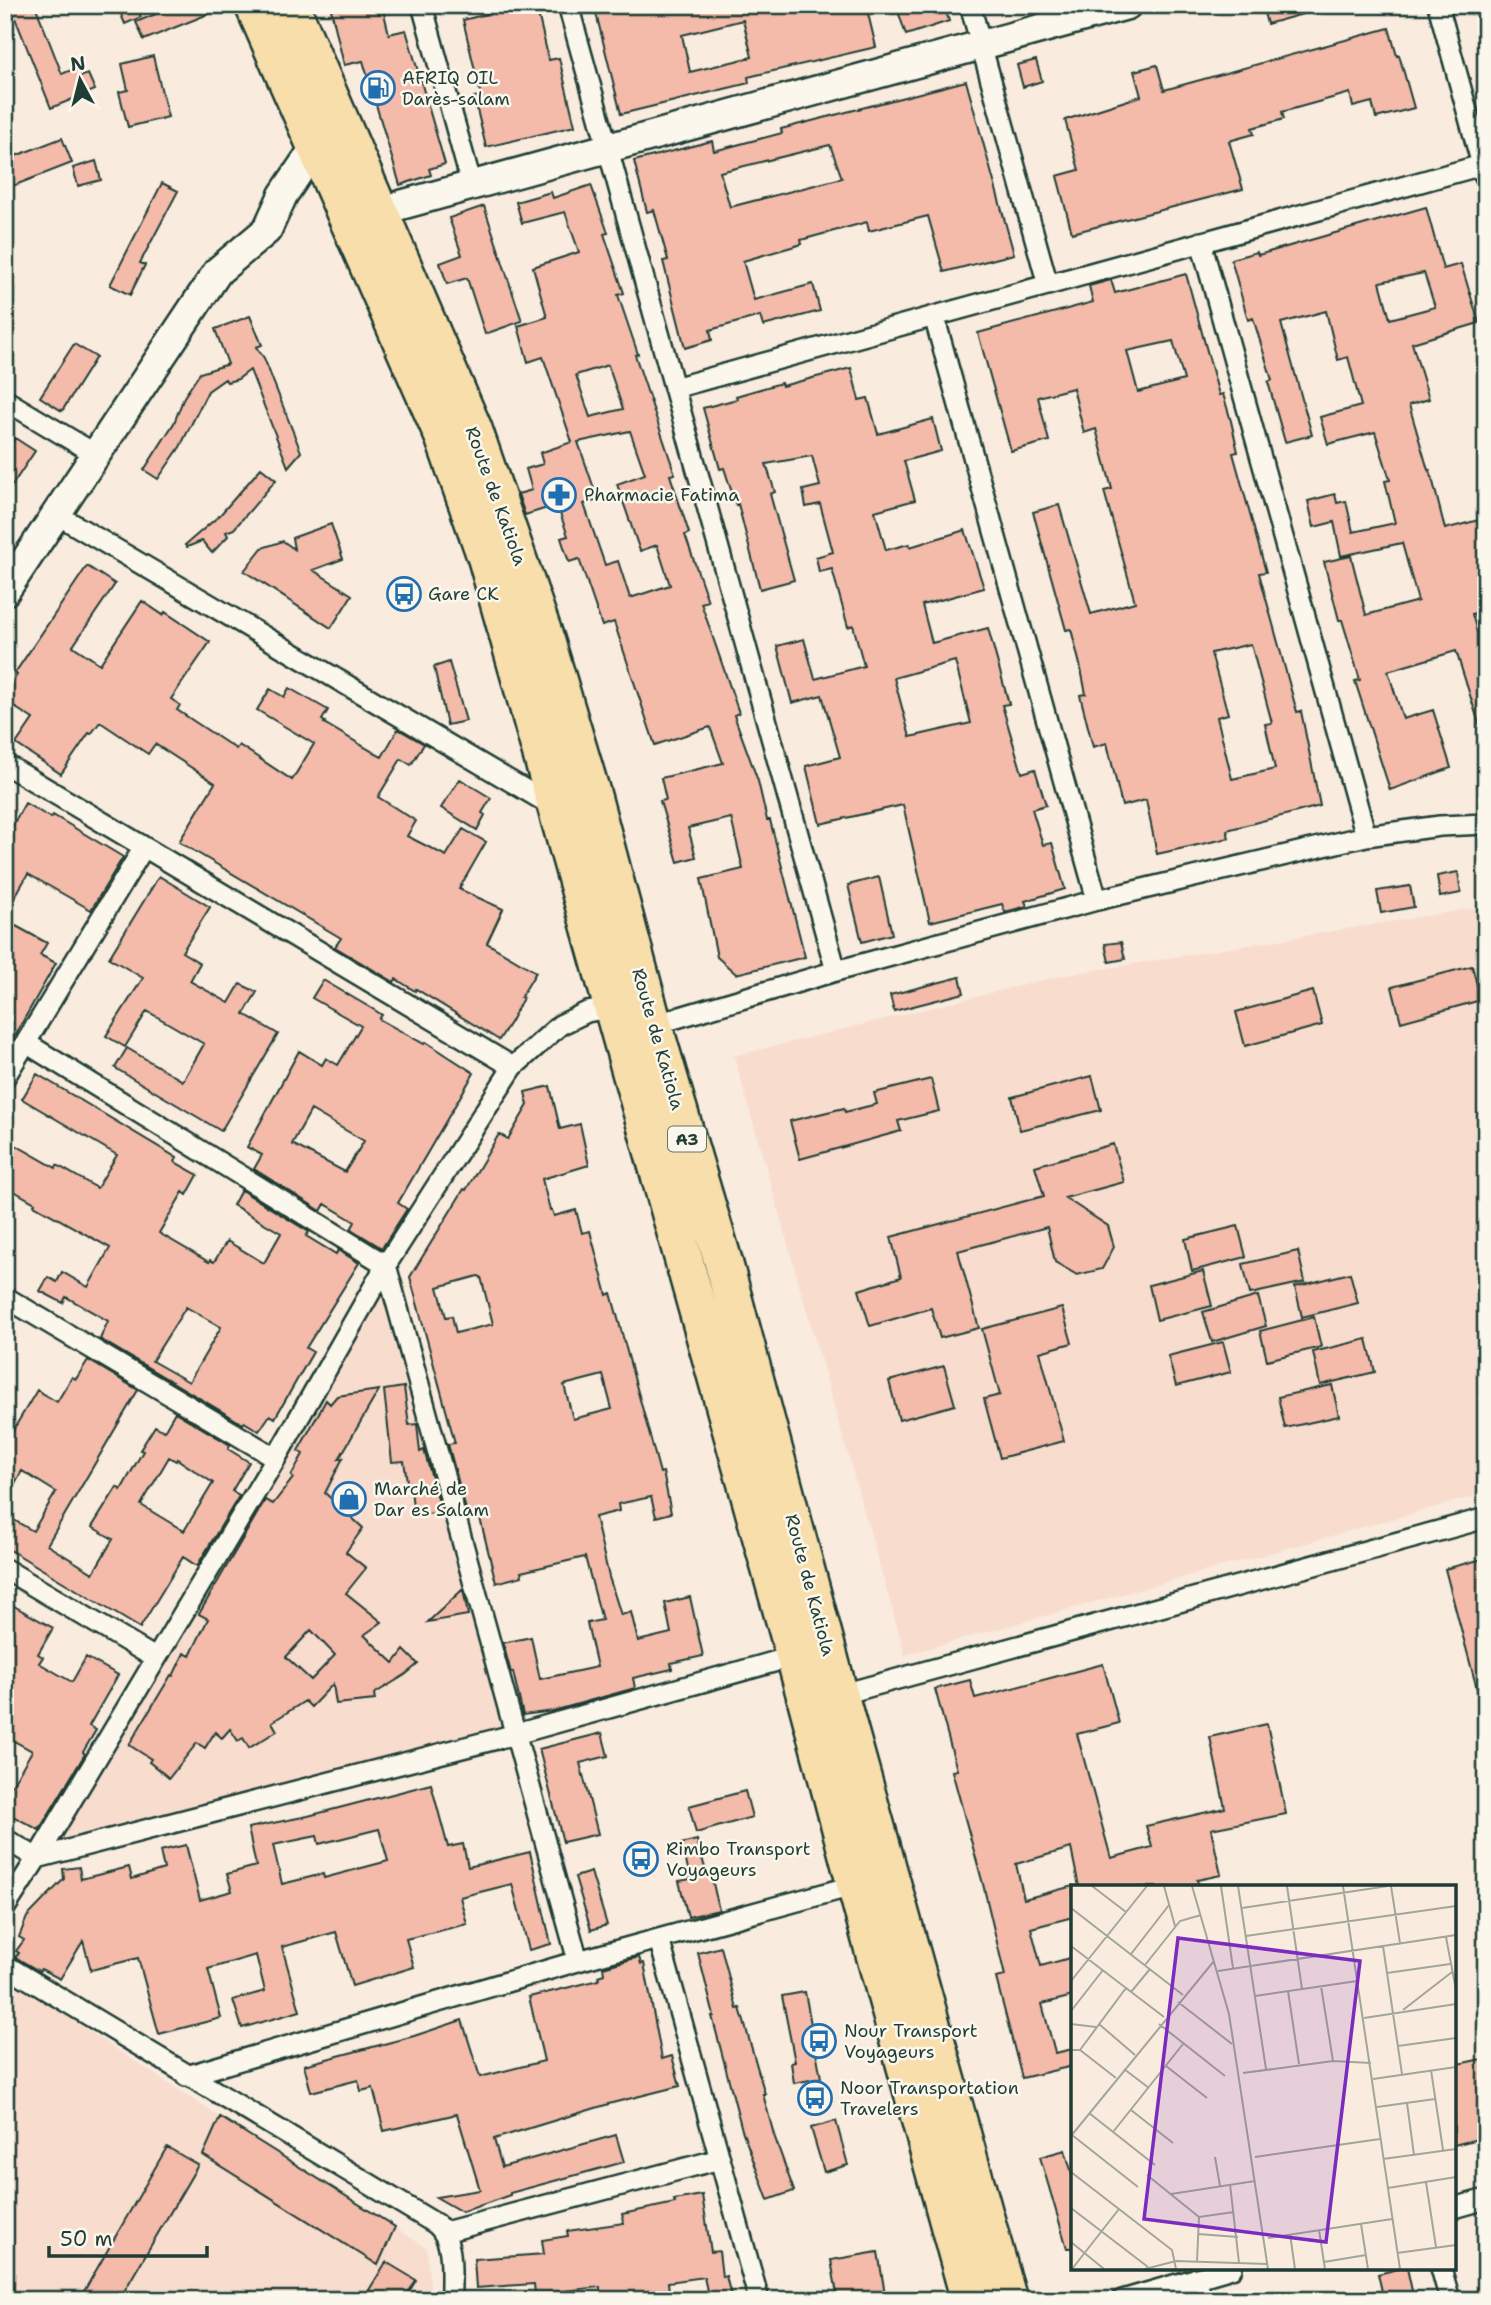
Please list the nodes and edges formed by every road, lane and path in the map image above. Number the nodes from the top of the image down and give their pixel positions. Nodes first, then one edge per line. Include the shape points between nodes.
1 (254, 5) edge
2 (290, 5) edge
3 (422, 5) edge
4 (568, 5) edge
5 (970, 5) edge
6 (1127, 5) edge
7 (1437, 5) edge
8 (981, 45) junction
9 (316, 146) junction
10 (607, 148) junction
11 (1484, 171) edge
12 (472, 186) junction
13 (365, 217) junction
14 (1201, 243) junction
15 (1048, 285) junction
16 (934, 316) junction
17 (674, 388) junction
18 (5, 400) edge
19 (95, 454) junction
20 (56, 514) junction
21 (5, 591) edge
22 (5, 764) edge
23 (559, 810) junction
24 (1486, 824) edge
25 (1366, 836) junction
26 (144, 847) junction
27 (1097, 900) junction
28 (836, 971) junction
29 (614, 1007) junction
30 (653, 1025) junction
31 (26, 1043) junction
32 (513, 1067) junction
33 (5, 1077) edge
34 (386, 1265) junction
35 (5, 1297) edge
36 (276, 1458) junction
37 (1486, 1518) edge
38 (5, 1569) edge
39 (795, 1656) junction
40 (155, 1658) junction
41 (839, 1695) junction
42 (516, 1734) junction
43 (5, 1839) edge
44 (37, 1858) junction
45 (856, 1885) junction
46 (5, 1908) edge
47 (659, 1939) junction
48 (578, 1961) junction
49 (5, 1965) edge
50 (186, 2076) junction
51 (720, 2159) junction
52 (1486, 2199) edge
53 (1456, 2207) edge
54 (445, 2232) junction
55 (1225, 2270) edge
56 (1442, 2270) edge
57 (1196, 2278) junction
58 (451, 2300) edge
59 (759, 2300) edge
60 (970, 2300) edge
61 (1008, 2300) edge
62 (1122, 2300) edge
63 (1202, 2300) edge
64 (1450, 2300) edge

1 - 9 highway, Route de Katiola / A3
2 - 13 highway, Route de Katiola / A3
3 - 12 street
4 - 10 street
5 - 8 street
6 - 8 street
7 - 11 street
8 - 10 street
8 - 15 street
9 - 13 highway, Route de Katiola / A3
9 - 19 street via 283,195 267,230 218,271
10 - 12 street
10 - 17 street
11 - 14 street
12 - 13 street
13 - 23 highway, Route de Katiola / A3 via 487,559
13 - 30 highway, Route de Katiola / A3 via 473,429 517,553 592,796
14 - 15 street
14 - 25 street
15 - 16 street
16 - 17 street
16 - 27 street
17 - 28 street
18 - 19 street
19 - 20 street
20 - 21 street
20 - 23 street
22 - 26 street
23 - 29 highway, Route de Katiola / A3
24 - 25 street
25 - 27 street
26 - 31 street
26 - 32 street
27 - 28 street
28 - 30 street
29 - 32 street via 587,1012 560,1025
29 - 39 highway, Route de Katiola / A3
30 - 41 highway, Route de Katiola / A3 via 723,1261
31 - 33 street
31 - 34 street
32 - 34 street
34 - 36 street
34 - 42 street
35 - 36 street
36 - 40 street
37 - 41 street
38 - 40 street
39 - 42 street
39 - 45 highway, Route de Katiola / A3
40 - 44 street
41 - 61 highway, Route de Katiola / A3
42 - 44 street
42 - 48 street
43 - 44 street
44 - 46 street
45 - 47 street
45 - 60 highway, Route de Katiola / A3
47 - 48 street
47 - 51 street
48 - 50 street
49 - 50 street
50 - 54 street
51 - 54 street
51 - 59 street
52 - 53 street
54 - 58 street
55 - 57 street
56 - 64 street
57 - 62 street
57 - 63 street

